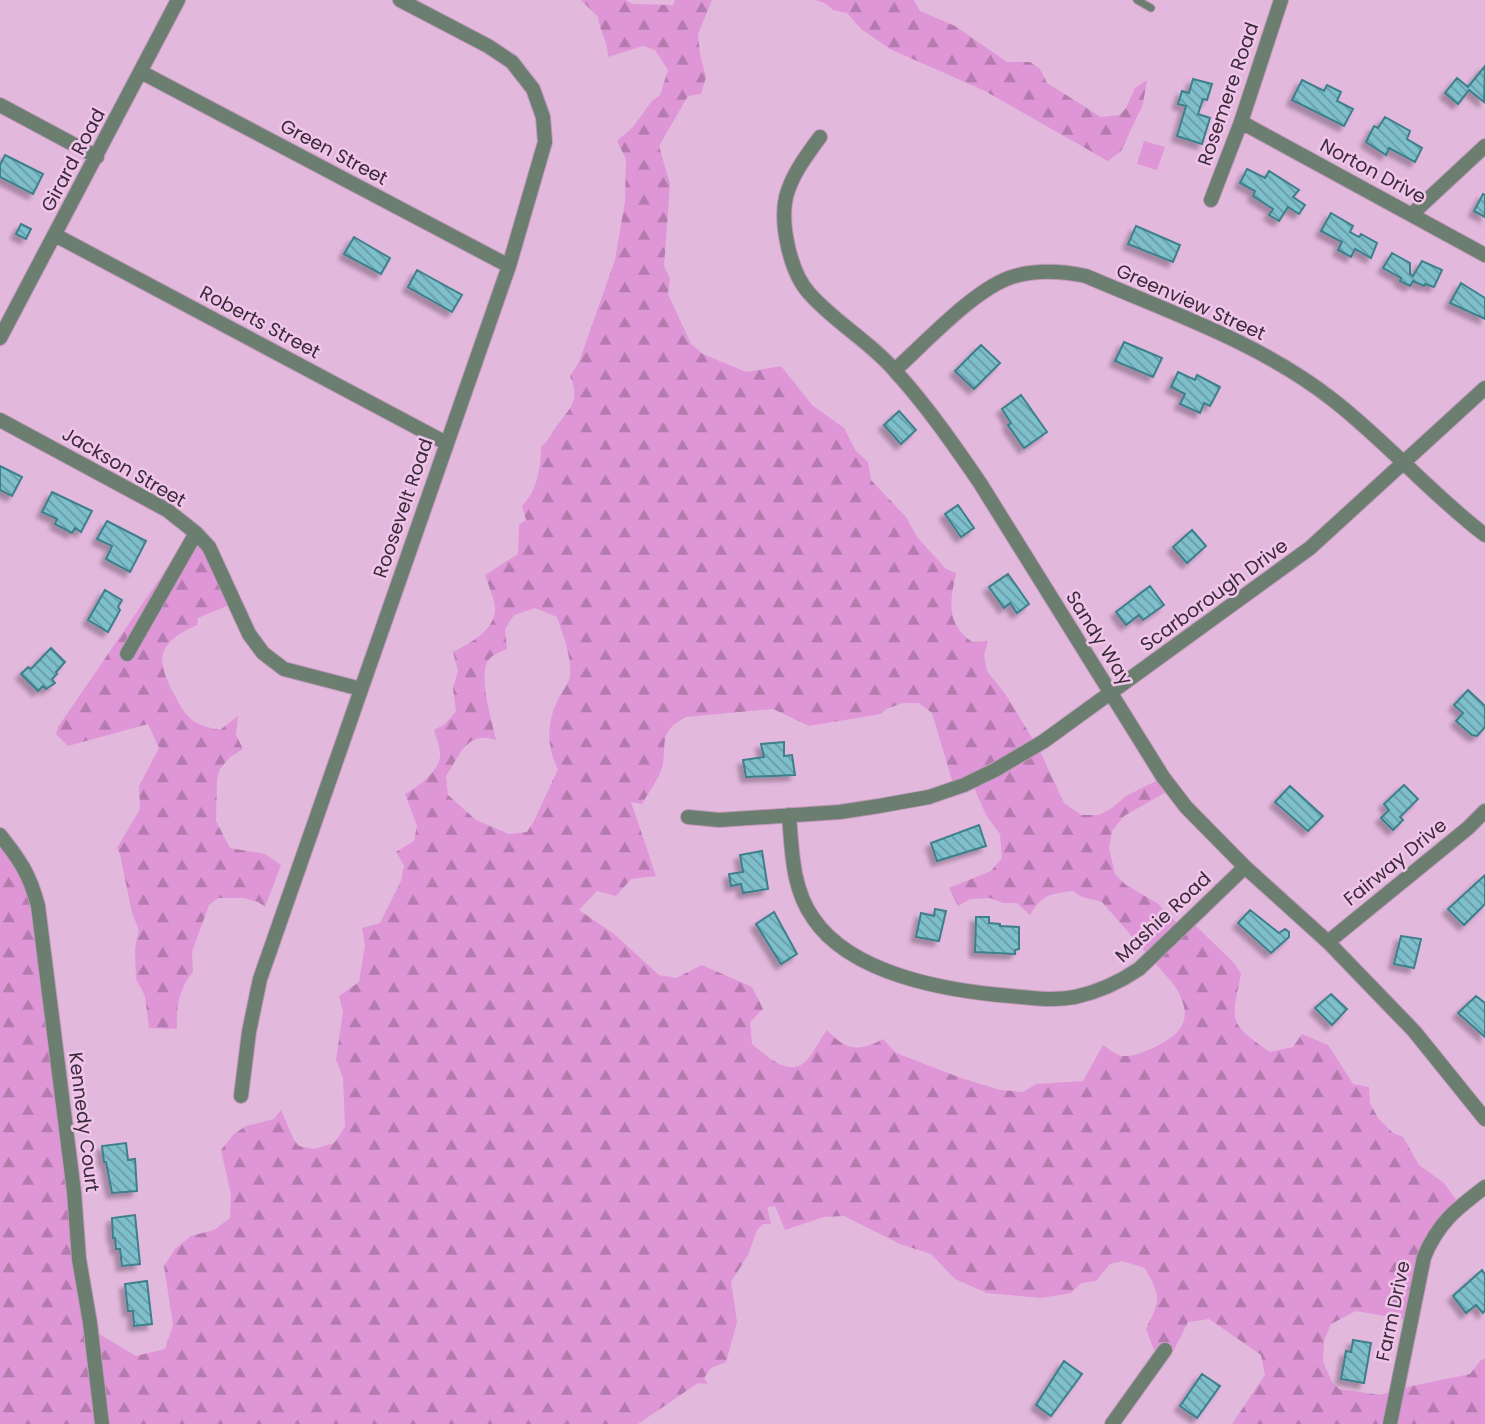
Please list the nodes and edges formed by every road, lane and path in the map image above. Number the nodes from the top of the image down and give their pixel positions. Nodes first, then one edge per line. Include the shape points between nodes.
1 (178, 0) edge
2 (400, 0) edge
3 (1137, 0) edge
4 (1281, 0) edge
5 (1152, 8) dead end
6 (141, 72) junction
7 (0, 105) edge
8 (1241, 122) junction
9 (820, 137) dead end
10 (1485, 146) edge
11 (97, 157) junction
12 (1211, 200) dead end
13 (1412, 214) junction
14 (55, 235) junction
15 (1485, 255) edge
16 (509, 266) junction
17 (5, 316) edge
18 (0, 338) edge
19 (895, 370) junction
20 (1485, 388) edge
21 (0, 420) edge
22 (446, 443) junction
23 (1404, 463) junction
24 (196, 533) junction
25 (1485, 535) edge
26 (127, 654) dead end
27 (361, 689) junction
28 (1111, 694) junction
29 (1485, 811) edge
30 (789, 815) junction
31 (688, 817) dead end
32 (0, 835) edge
33 (1245, 867) junction
34 (1328, 942) junction
35 (241, 1096) dead end
36 (1485, 1119) edge
37 (1485, 1187) edge
38 (1165, 1350) dead end
39 (102, 1424) edge
40 (1112, 1424) edge
41 (1390, 1424) edge

1 - 6 street, Girard Road
2 - 16 street, Roosevelt Road via 512,62 533,89 543,117 545,142
3 - 5 lane
4 - 8 street, Rosemere Road
6 - 11 street, Girard Road
6 - 16 street, Green Street
7 - 11 street
8 - 12 street, Rosemere Road
8 - 13 street, Norton Drive
9 - 19 street, Sandy Way via 801,162 786,198 795,274 809,294
10 - 13 street
11 - 14 street, Girard Road
13 - 15 street, Norton Drive
14 - 17 street, Girard Road
14 - 22 street, Roberts Street
16 - 22 street, Roosevelt Road
17 - 18 street, Girard Road
19 - 23 street, Greenview Street via 972,301 1012,276 1063,271 1086,276 1244,344 1334,400
19 - 28 street, Sandy Way via 981,482
20 - 23 street, Scarborough Drive
21 - 24 street, Jackson Street via 167,510
22 - 27 street, Roosevelt Road
23 - 25 street, Greenview Street
23 - 28 street, Scarborough Drive via 1310,548
24 - 26 street
24 - 27 street, Jackson Street via 209,547 262,653 285,669
27 - 35 street, Roosevelt Road via 260,979
28 - 30 street, Scarborough Drive via 1044,741 964,785 879,806
28 - 33 street, Sandy Way via 1186,807
29 - 34 street, Fairway Drive
30 - 31 street, Scarborough Drive via 719,820
30 - 33 street, Mashie Road via 798,885 821,929 866,961 972,993 1073,997 1119,982 1139,970
32 - 39 street, Kennedy Court via 23,864 37,906
33 - 34 street, Sandy Way
34 - 36 street, Sandy Way via 1414,1031
37 - 41 street, Farm Drive via 1444,1222 1424,1257
38 - 40 street

